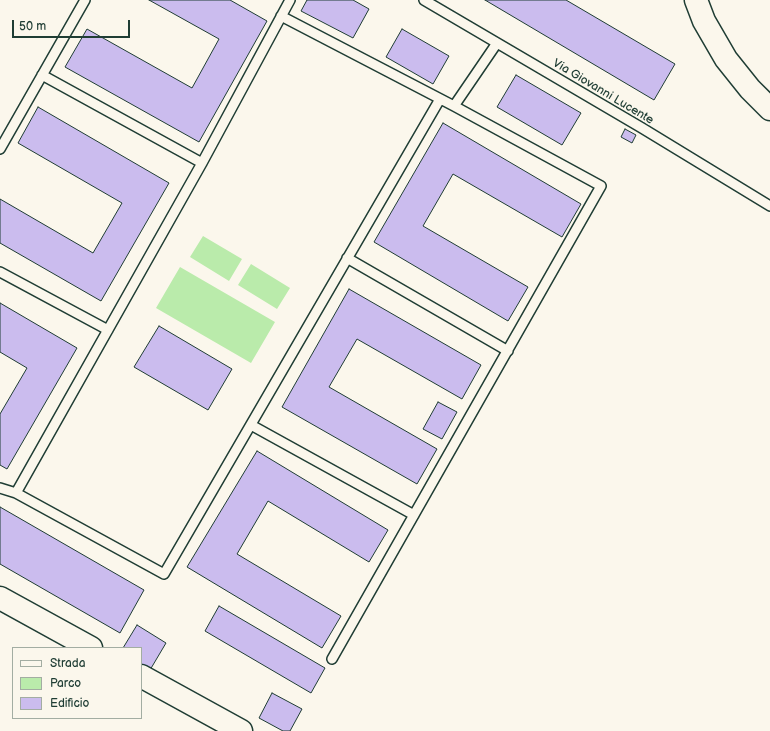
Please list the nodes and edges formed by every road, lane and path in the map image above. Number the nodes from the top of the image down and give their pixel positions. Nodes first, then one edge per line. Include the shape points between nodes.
1 (86, 0) edge
2 (290, 0) edge
3 (424, 0) edge
4 (696, 0) edge
5 (282, 16) junction
6 (496, 43) junction
7 (42, 75) junction
8 (440, 99) junction
9 (454, 106) junction
10 (770, 109) edge
11 (0, 149) edge
12 (202, 163) junction
13 (770, 206) edge
14 (347, 258) junction
15 (0, 272) edge
16 (108, 330) junction
17 (508, 351) junction
18 (250, 425) junction
19 (0, 488) edge
20 (16, 493) junction
21 (414, 515) junction
22 (0, 598) edge
23 (89, 647) edge
24 (332, 660) dead end
25 (142, 677) edge
26 (241, 731) edge

1 - 7 lane
2 - 5 lane
3 - 6 lane, Via Giovanni Lucente
4 - 10 street via 704,21 726,59
5 - 8 lane
5 - 12 lane
6 - 9 lane
6 - 13 lane, Via Giovanni Lucente
7 - 11 lane
7 - 12 lane
8 - 9 lane
8 - 14 lane
9 - 17 lane via 601,186
12 - 16 lane
14 - 17 lane
14 - 18 lane
15 - 16 lane
16 - 20 lane
17 - 21 lane
18 - 20 lane via 164,574
18 - 21 lane
19 - 20 lane
21 - 24 lane
22 - 23 street
25 - 26 street

